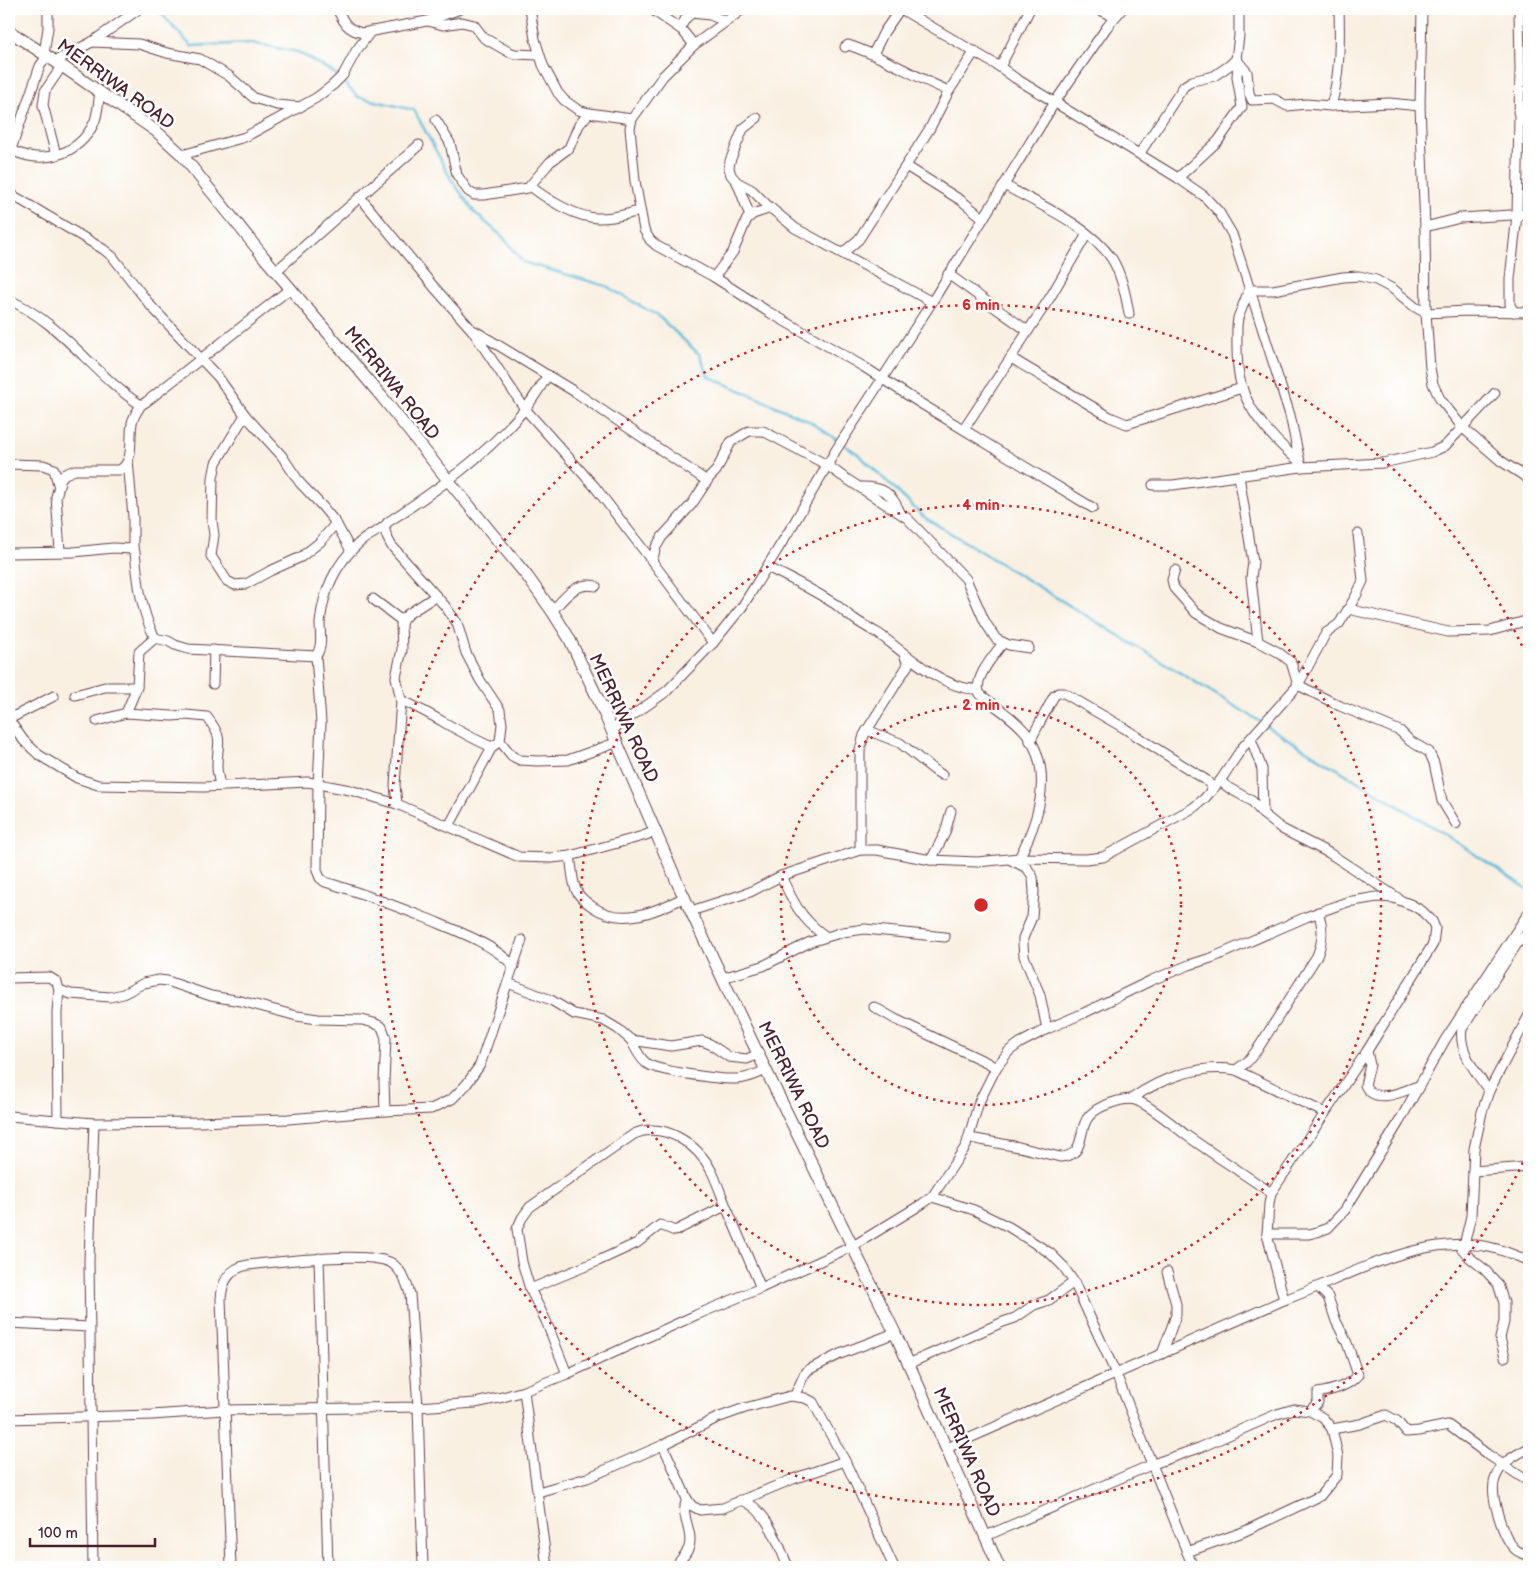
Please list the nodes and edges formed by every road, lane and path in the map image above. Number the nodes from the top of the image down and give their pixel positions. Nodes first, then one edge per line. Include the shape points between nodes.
1 (48, 9) edge
2 (337, 9) edge
3 (460, 9) edge
4 (530, 9) edge
5 (651, 9) edge
6 (744, 9) edge
7 (900, 9) edge
8 (1030, 9) edge
9 (1099, 9) edge
10 (1122, 9) edge
11 (1239, 9) edge
12 (1339, 9) edge
13 (1422, 9) edge
14 (1519, 9) edge
15 (136, 11) dead end
16 (1114, 18) junction
17 (428, 21) junction
18 (726, 21) junction
19 (680, 28) junction
20 (9, 31) edge
21 (371, 31) junction
22 (92, 42) junction
23 (694, 45) junction
24 (845, 47) dead end
25 (975, 52) junction
26 (874, 54) junction
27 (539, 55) junction
28 (52, 59) junction
29 (1237, 60) junction
30 (1000, 67) junction
31 (949, 92) junction
32 (100, 93) junction
33 (1055, 102) junction
34 (1331, 106) junction
35 (1420, 106) junction
36 (300, 107) junction
37 (1518, 112) junction
38 (588, 113) junction
39 (1529, 113) edge
40 (757, 118) dead end
41 (436, 120) dead end
42 (632, 120) junction
43 (419, 145) dead end
44 (10, 152) edge
45 (1140, 154) junction
46 (56, 155) junction
47 (182, 155) junction
48 (906, 166) junction
49 (1178, 178) junction
50 (737, 182) junction
51 (1004, 185) junction
52 (530, 186) junction
53 (9, 193) edge
54 (360, 197) junction
55 (771, 208) junction
56 (640, 211) junction
57 (1529, 214) edge
58 (1517, 215) junction
59 (750, 216) junction
60 (983, 218) junction
61 (1425, 227) junction
62 (1086, 234) junction
63 (859, 239) junction
64 (843, 252) junction
65 (858, 261) junction
66 (276, 271) junction
67 (948, 274) junction
68 (714, 277) junction
69 (291, 288) junction
70 (1250, 290) junction
71 (9, 300) edge
72 (932, 302) junction
73 (1514, 312) junction
74 (1529, 312) edge
75 (1426, 313) junction
76 (1129, 314) dead end
77 (472, 330) junction
78 (1028, 331) junction
79 (201, 358) junction
80 (1011, 358) junction
81 (548, 375) junction
82 (882, 379) junction
83 (1242, 388) junction
84 (1495, 393) dead end
85 (141, 405) junction
86 (525, 410) junction
87 (246, 415) junction
88 (1463, 428) junction
89 (964, 429) junction
90 (128, 460) junction
91 (9, 464) edge
92 (827, 464) junction
93 (1301, 464) junction
94 (1239, 476) junction
95 (1529, 479) edge
96 (448, 480) junction
97 (707, 482) junction
98 (58, 484) junction
99 (1153, 485) dead end
100 (1093, 508) dead end
101 (336, 523) junction
102 (384, 527) junction
103 (1358, 534) dead end
104 (133, 549) junction
105 (60, 551) junction
106 (351, 551) junction
107 (9, 553) edge
108 (652, 561) junction
109 (767, 568) junction
110 (1175, 570) dead end
111 (596, 586) dead end
112 (436, 596) junction
113 (373, 599) dead end
114 (1348, 609) junction
115 (552, 612) junction
116 (1529, 620) edge
117 (402, 622) junction
118 (155, 638) junction
119 (1258, 642) junction
120 (713, 643) junction
121 (1002, 643) junction
122 (1029, 648) dead end
123 (214, 650) junction
124 (903, 653) junction
125 (316, 656) junction
126 (213, 684) dead end
127 (1298, 685) junction
128 (138, 687) junction
129 (978, 690) junction
130 (75, 695) dead end
131 (54, 696) dead end
132 (401, 700) junction
133 (126, 713) junction
134 (97, 721) dead end
135 (10, 724) edge
136 (612, 730) junction
137 (867, 730) junction
138 (1251, 739) junction
139 (500, 740) junction
140 (1030, 741) junction
141 (618, 742) junction
142 (492, 747) junction
143 (942, 774) dead end
144 (1220, 781) junction
145 (318, 785) junction
146 (220, 786) junction
147 (1214, 788) junction
148 (397, 804) junction
149 (951, 811) dead end
150 (1263, 814) junction
151 (1456, 824) dead end
152 (449, 826) junction
153 (656, 831) junction
154 (860, 850) junction
155 (570, 856) junction
156 (1015, 859) junction
157 (931, 860) junction
158 (781, 876) junction
159 (685, 897) junction
160 (1402, 900) junction
161 (691, 910) junction
162 (1318, 912) junction
163 (1529, 912) edge
164 (1529, 932) edge
165 (825, 936) junction
166 (945, 937) dead end
167 (522, 940) dead end
168 (514, 966) junction
169 (9, 978) edge
170 (722, 978) junction
171 (508, 983) junction
172 (59, 990) junction
173 (874, 1007) dead end
174 (1529, 1015) edge
175 (1047, 1029) junction
176 (631, 1040) junction
177 (1367, 1051) junction
178 (758, 1054) junction
179 (996, 1068) junction
180 (766, 1070) junction
181 (1236, 1070) junction
182 (1418, 1086) junction
183 (1489, 1091) junction
184 (1130, 1099) junction
185 (385, 1111) junction
186 (1325, 1113) junction
187 (9, 1116) edge
188 (58, 1120) junction
189 (94, 1123) junction
190 (970, 1138) junction
191 (1529, 1166) edge
192 (1473, 1171) junction
193 (1271, 1192) junction
194 (932, 1197) junction
195 (725, 1206) junction
196 (1267, 1234) junction
197 (1462, 1245) junction
198 (852, 1246) junction
199 (319, 1258) junction
200 (1529, 1261) edge
201 (1167, 1272) dead end
202 (1074, 1282) junction
203 (761, 1288) junction
204 (1319, 1288) junction
205 (530, 1289) junction
206 (1284, 1300) junction
207 (9, 1323) edge
208 (89, 1326) junction
209 (895, 1333) junction
210 (1162, 1354) junction
211 (1505, 1357) dead end
212 (908, 1364) junction
213 (567, 1374) junction
214 (1116, 1374) junction
215 (524, 1391) junction
216 (795, 1395) junction
217 (418, 1407) junction
218 (322, 1408) junction
219 (224, 1410) junction
220 (1310, 1411) junction
221 (92, 1417) junction
222 (9, 1419) edge
223 (1332, 1429) junction
224 (662, 1445) junction
225 (947, 1448) junction
226 (1529, 1448) edge
227 (844, 1461) junction
228 (1152, 1464) junction
229 (1504, 1464) junction
230 (1529, 1482) edge
231 (538, 1492) junction
232 (687, 1499) junction
233 (740, 1500) junction
234 (986, 1536) junction
235 (1187, 1552) junction
236 (1529, 1555) edge
237 (93, 1567) edge
238 (231, 1567) edge
239 (328, 1567) edge
240 (423, 1567) edge
241 (547, 1567) edge
242 (675, 1567) edge
243 (788, 1567) edge
244 (894, 1567) edge
245 (999, 1567) edge
246 (1193, 1567) edge

1 - 28 street
2 - 21 street via 344,24 352,31
3 - 17 street
4 - 27 street
5 - 19 street
6 - 18 street
7 - 25 street
7 - 26 street
8 - 30 street
9 - 16 street
10 - 16 street
11 - 29 street
12 - 34 street via 1338,69
13 - 35 street
14 - 37 street
15 - 22 street
16 - 33 street
17 - 21 street
17 - 27 street via 443,25 462,22 474,25 484,38 510,52
18 - 19 street via 692,13
18 - 23 street
19 - 23 street
20 - 28 street, MERRIWA ROAD
21 - 36 street via 343,75
22 - 28 street
22 - 36 street via 139,44 200,59 230,76 254,98
23 - 42 street via 663,76
24 - 26 street via 848,45
25 - 30 street
25 - 31 street
26 - 31 street
27 - 38 street via 564,100
28 - 32 street, MERRIWA ROAD
28 - 44 street via 40,66
28 - 46 street via 43,105
29 - 34 street via 1247,72 1252,100 1274,99 1287,106
29 - 45 street via 1214,76 1184,86
29 - 49 street via 1242,107 1218,141
30 - 33 street
31 - 48 street
32 - 46 street via 96,117 88,133 77,146
32 - 47 street, MERRIWA ROAD via 156,132
33 - 45 street
33 - 51 street
34 - 35 street via 1389,102
35 - 61 street
36 - 47 street via 245,137
37 - 39 street
37 - 58 street
38 - 42 street
38 - 52 street via 569,148 550,162
40 - 50 street via 743,129 730,161 731,175
41 - 52 street via 450,143 457,175 474,195
42 - 56 street via 634,181
43 - 54 street
44 - 46 street via 38,158
45 - 49 street
47 - 66 street, MERRIWA ROAD
48 - 60 street
48 - 63 street
49 - 70 street via 1204,196 1226,221
50 - 55 street via 752,190
50 - 59 street
51 - 60 street
51 - 62 street
52 - 56 street via 561,206 595,218
53 - 79 street via 113,257 150,305
54 - 66 street
54 - 77 street
55 - 59 street
55 - 64 street via 795,228
56 - 68 street via 645,234 650,240
57 - 58 street
58 - 61 street via 1460,218
58 - 73 street via 1510,280 1510,305
59 - 68 street via 733,252
60 - 67 street
61 - 75 street
62 - 76 street via 1112,260 1124,287
62 - 78 street
63 - 64 street
63 - 65 street via 856,247
64 - 65 street
65 - 72 street
66 - 69 street, MERRIWA ROAD
67 - 72 street
67 - 78 street
68 - 82 street
69 - 79 street
69 - 96 street, MERRIWA ROAD
70 - 75 street via 1273,290 1359,276 1376,280
70 - 83 street via 1237,326 1238,371
70 - 93 street via 1290,415
71 - 85 street via 33,312
72 - 82 street
73 - 74 street
73 - 75 street
75 - 88 street via 1434,384 1440,399
77 - 81 street
77 - 86 street
78 - 80 street
79 - 85 street
79 - 87 street
80 - 83 street via 1127,424
80 - 89 street
81 - 86 street
81 - 97 street
82 - 89 street
82 - 92 street
83 - 93 street via 1251,408 1270,434
84 - 88 street
85 - 90 street via 132,422
86 - 96 street via 500,437
86 - 108 street via 594,487
87 - 101 street
87 - 101 street via 216,463 213,478 211,556 227,581 246,584 301,557
88 - 93 street via 1446,446 1432,452 1376,464
88 - 95 street via 1501,461
89 - 100 street
90 - 98 street via 120,470 70,471
90 - 104 street
91 - 98 street via 43,465 54,469
92 - 97 street via 767,432 752,430 731,442
92 - 109 street
92 - 121 street via 862,488 883,489 900,513 916,525 966,579 985,622 993,636
93 - 94 street
94 - 99 street
94 - 119 street via 1253,562 1251,578
96 - 102 street
96 - 115 street, MERRIWA ROAD via 527,576
97 - 108 street via 662,537
98 - 105 street
101 - 106 street
102 - 106 street via 359,542
102 - 112 street via 391,545
103 - 114 street via 1362,581
104 - 105 street
104 - 118 street via 142,603
105 - 107 street
106 - 125 street via 326,589 320,625 321,649
108 - 120 street
109 - 120 street
109 - 124 street via 835,604
110 - 119 street via 1174,588 1196,613 1222,628
111 - 115 street via 574,588
112 - 117 street via 408,614
112 - 139 street via 455,619 466,653 500,710
113 - 117 street
114 - 116 street via 1448,632 1490,631
114 - 127 street via 1339,624 1326,633
115 - 136 street, MERRIWA ROAD
117 - 132 street via 402,650 396,677
118 - 123 street via 188,649
118 - 128 street via 139,652
119 - 127 street via 1291,662
120 - 136 street via 667,691
121 - 122 street
121 - 129 street via 987,664 978,682
123 - 125 street
123 - 126 street
124 - 129 street via 953,685
124 - 137 street via 908,665 905,672
125 - 145 street via 321,723
127 - 138 street
127 - 151 street via 1400,731 1429,752 1442,801
128 - 130 street via 105,687
128 - 133 street
129 - 140 street via 1019,726
131 - 135 street
132 - 142 street
132 - 148 street via 395,785
133 - 134 street
133 - 146 street via 207,718 220,743 217,766
135 - 146 street via 46,760 77,778 98,785
136 - 141 street, MERRIWA ROAD
137 - 143 street via 900,743
137 - 154 street via 860,750
138 - 144 street
138 - 150 street via 1262,768
139 - 141 street via 512,756 538,761 568,760
139 - 142 street
140 - 147 street via 1054,696 1064,693 1124,728
140 - 156 street via 1040,764 1041,797 1036,820
141 - 153 street, MERRIWA ROAD
142 - 152 street
144 - 147 street
144 - 150 street via 1252,801
145 - 146 street via 297,782
145 - 148 street via 350,790
145 - 168 street via 317,870 320,878 456,930 482,943
147 - 156 street via 1192,808 1103,857
148 - 152 street
149 - 157 street via 945,833
150 - 160 street via 1285,831 1329,853
152 - 155 street via 518,857
153 - 155 street
153 - 159 street, MERRIWA ROAD
154 - 157 street
154 - 158 street
155 - 159 street via 576,891 585,901 608,915 632,916 660,909
156 - 157 street via 977,862
156 - 175 street via 1033,877 1032,917 1023,938 1024,956 1040,994
158 - 161 street via 750,892
158 - 165 street via 796,907
159 - 161 street, MERRIWA ROAD
160 - 162 street via 1377,897 1347,902
160 - 177 street via 1432,921 1436,935 1418,971
161 - 170 street, MERRIWA ROAD
162 - 175 street via 1152,980
162 - 181 street via 1323,934 1317,956 1257,1050
163 - 182 street via 1444,1040
164 - 183 street via 1517,944 1462,1029 1460,1038 1465,1053
165 - 166 street via 865,930
165 - 170 street via 763,966
167 - 168 street
168 - 171 street
169 - 172 street via 49,978 57,982
170 - 178 street, MERRIWA ROAD
171 - 176 street via 551,1000 574,1014 603,1020
171 - 185 street via 480,1065 466,1085 452,1099 430,1109
172 - 185 street via 110,997 144,984 165,981 211,996 297,1016 374,1023 382,1027 386,1038
172 - 188 street
173 - 179 street
174 - 183 street
175 - 179 street via 1014,1047
176 - 178 street via 671,1046 702,1041 729,1057 747,1059
176 - 180 street via 646,1063 657,1068 729,1079 749,1077
177 - 182 street via 1370,1065 1365,1085 1370,1092 1380,1096 1391,1095
177 - 186 street
178 - 180 street, MERRIWA ROAD
179 - 190 street via 979,1102
180 - 198 street, MERRIWA ROAD
181 - 184 street via 1209,1068 1190,1072 1154,1085
181 - 186 street
182 - 196 street via 1345,1210 1328,1228 1309,1234
183 - 192 street via 1478,1128
184 - 190 street via 1097,1108 1086,1119 1076,1150 1066,1157
184 - 193 street
185 - 189 street via 288,1119
186 - 193 street
187 - 188 street
188 - 189 street
189 - 208 street
190 - 194 street
191 - 192 street
192 - 197 street via 1471,1216
193 - 196 street
194 - 198 street
194 - 202 street via 974,1210 1009,1227 1050,1253
195 - 203 street
195 - 205 street via 674,1231 660,1225 637,1243
195 - 205 street via 711,1170 690,1146 666,1131 641,1131 530,1207 522,1218 517,1229
196 - 206 street
197 - 200 street via 1496,1249
197 - 204 street via 1438,1246 1380,1261
197 - 211 street via 1469,1257 1498,1284 1504,1303 1500,1338
198 - 203 street
198 - 209 street, MERRIWA ROAD
199 - 217 street via 384,1259 401,1273 410,1294
199 - 218 street
199 - 219 street via 238,1267 226,1278 221,1299
201 - 210 street via 1176,1315
202 - 212 street via 1015,1318
202 - 214 street
203 - 213 street
204 - 206 street
204 - 220 street via 1328,1297 1358,1375 1352,1382 1318,1393 1318,1402
205 - 213 street
206 - 210 street
207 - 208 street
208 - 221 street
209 - 212 street, MERRIWA ROAD
209 - 216 street via 808,1370
210 - 214 street
212 - 225 street, MERRIWA ROAD
213 - 215 street
214 - 225 street
214 - 228 street
215 - 217 street via 475,1403
215 - 231 street
216 - 224 street via 717,1418
216 - 227 street via 813,1402
217 - 218 street
217 - 240 street
218 - 219 street
218 - 239 street
219 - 221 street
219 - 238 street
220 - 223 street via 1323,1418
220 - 228 street via 1291,1410 1277,1414 1199,1448
221 - 222 street
221 - 237 street
223 - 229 street via 1386,1416 1406,1432 1448,1425
223 - 235 street via 1338,1456 1337,1475 1320,1496 1243,1532
224 - 231 street via 587,1478
224 - 232 street
225 - 234 street, MERRIWA ROAD
226 - 229 street
227 - 233 street
227 - 244 street
228 - 234 street
228 - 235 street
229 - 230 street
229 - 236 street via 1495,1477 1494,1500 1510,1543 1521,1553
231 - 241 street
232 - 233 street via 694,1508 705,1510 722,1508
232 - 242 street via 684,1510 690,1545
233 - 243 street via 752,1504 760,1512 773,1532
234 - 245 street, MERRIWA ROAD
235 - 246 street

